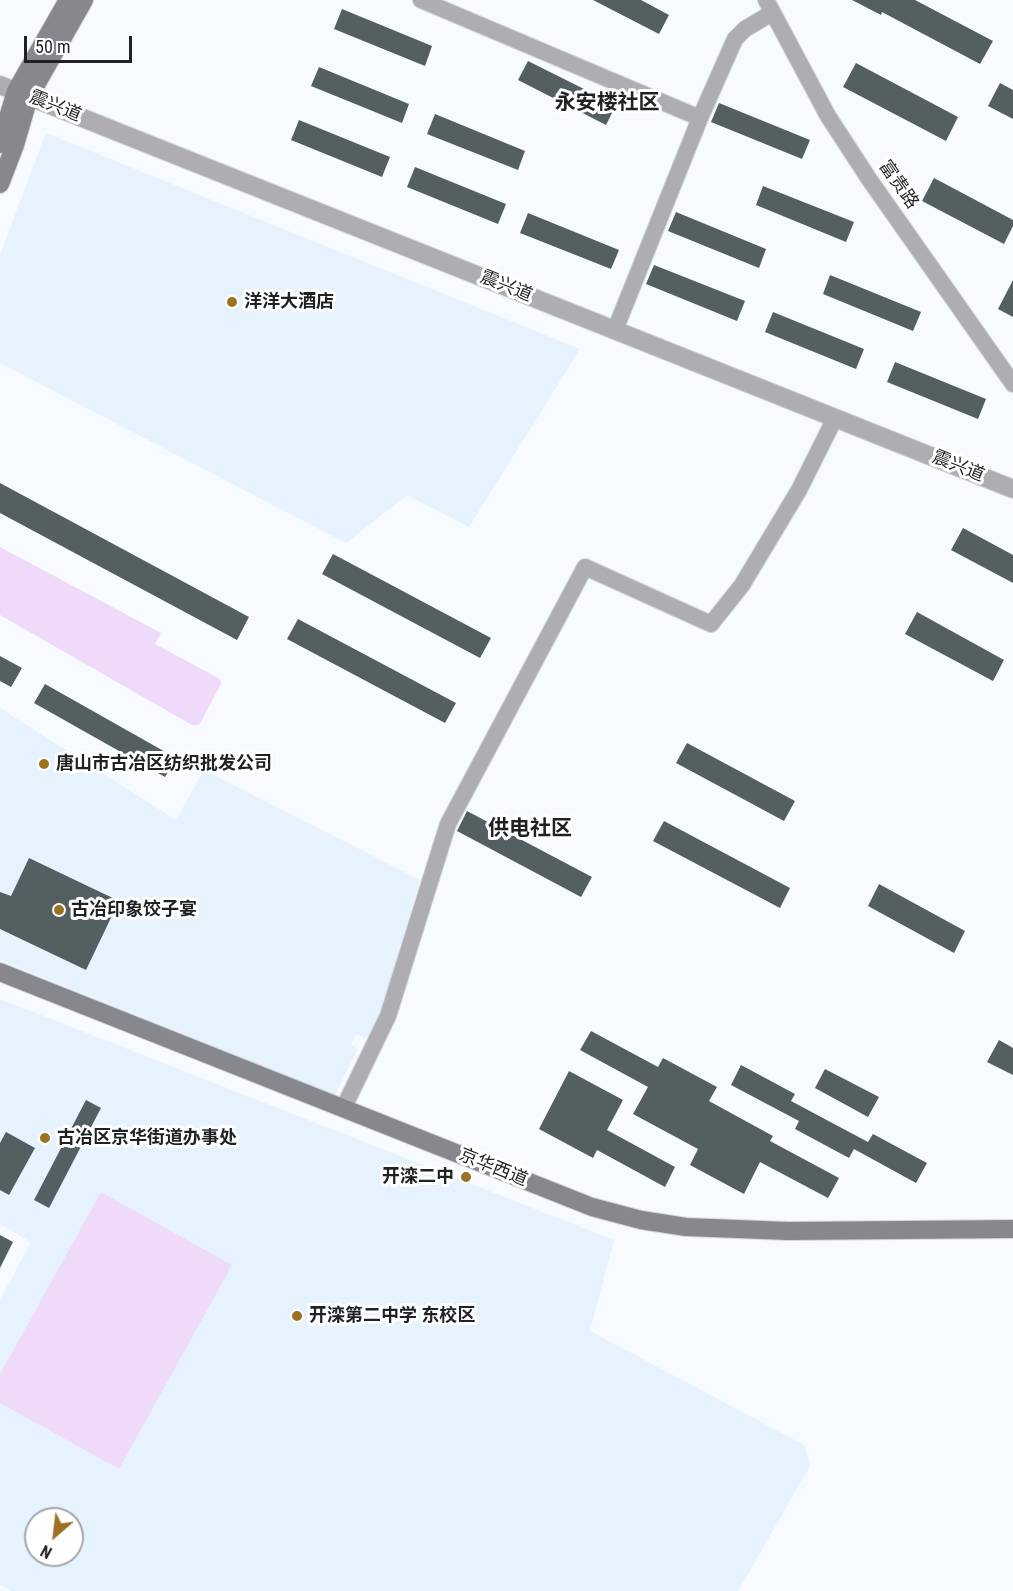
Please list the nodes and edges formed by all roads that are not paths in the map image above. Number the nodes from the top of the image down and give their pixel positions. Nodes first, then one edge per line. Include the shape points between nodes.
1 (68, 0) edge
2 (84, 0) edge
3 (421, 0) edge
4 (769, 7) edge
5 (15, 91) edge
6 (700, 118) junction
7 (0, 144) edge
8 (0, 184) edge
9 (615, 330) junction
10 (1013, 384) edge
11 (835, 418) junction
12 (1013, 489) edge
13 (0, 972) edge
14 (343, 1109) junction
15 (1013, 1229) edge

1 - 5 main road
2 - 5 main road
3 - 6 street
4 - 6 street via 735,39
4 - 10 street, 富贵路 via 834,125
5 - 7 main road
5 - 8 main road via 15,145
5 - 9 street, 震兴道
6 - 9 street
9 - 11 street, 震兴道
11 - 12 street, 震兴道
11 - 14 street via 742,585 711,624 585,567 448,824 388,1016
13 - 14 main road, 京华西道
14 - 15 main road, 京华西道 via 592,1207 641,1220 686,1227 788,1231

